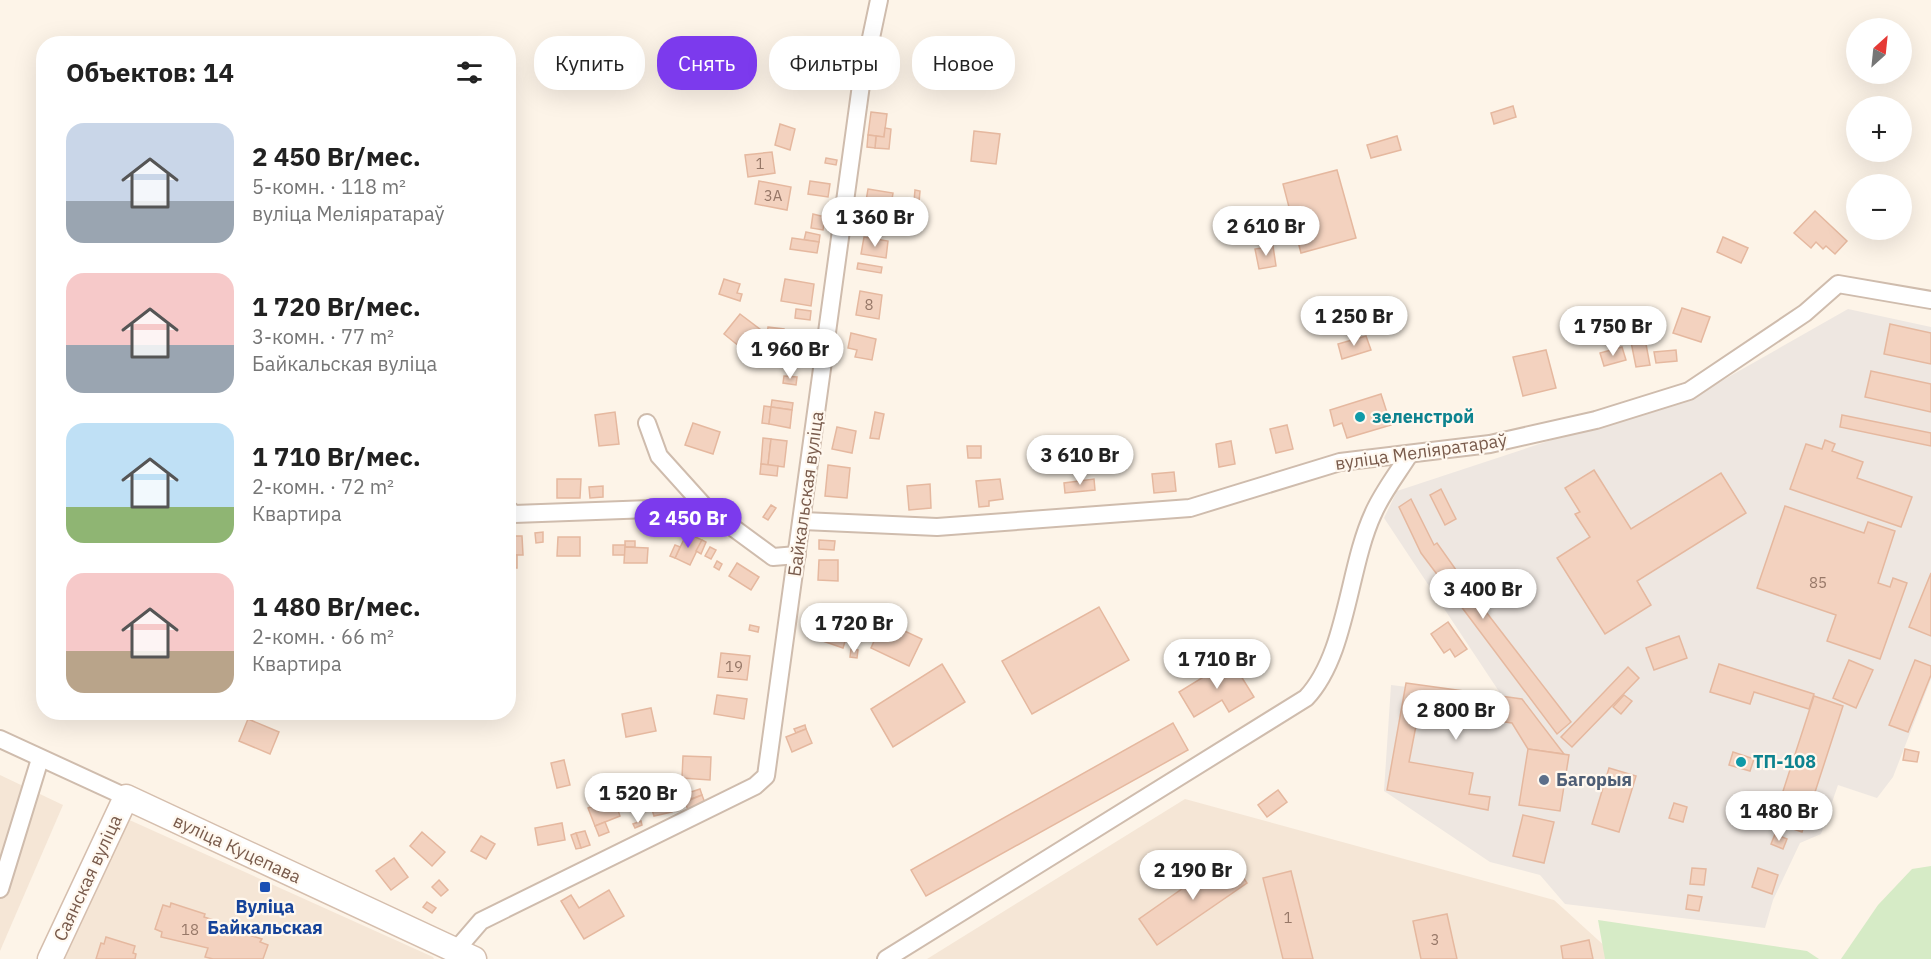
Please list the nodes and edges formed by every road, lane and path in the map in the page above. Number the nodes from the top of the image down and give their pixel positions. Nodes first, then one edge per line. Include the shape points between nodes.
1 (879, 0) edge
2 (1931, 300) edge
3 (647, 423) dead end
4 (1409, 454) junction
5 (705, 507) junction
6 (516, 514) edge
7 (803, 521) junction
8 (797, 555) junction
9 (0, 739) edge
10 (40, 759) junction
11 (126, 797) junction
12 (1, 888) edge
13 (465, 955) edge
14 (50, 959) edge
15 (886, 959) edge

1 - 7 street, Байкальская вуліца via 861,85
2 - 4 street, вуліца Меліяратараў via 1838,284 1805,313 1689,391 1596,420 1490,444
3 - 5 street via 658,456
4 - 7 street, вуліца Меліяратараў via 1340,462 1190,508 938,527
4 - 15 street via 1372,514 1329,659 1320,684 1306,698
5 - 6 street
5 - 8 street via 773,556
7 - 8 street, Байкальская вуліца
8 - 13 street, Байкальская вуліца via 766,776 755,786 481,921
9 - 10 street, вуліца Куцепава
10 - 11 street, вуліца Куцепава
10 - 12 street
11 - 13 main road, вуліца Куцепава
11 - 14 main road, Саянская вуліца

